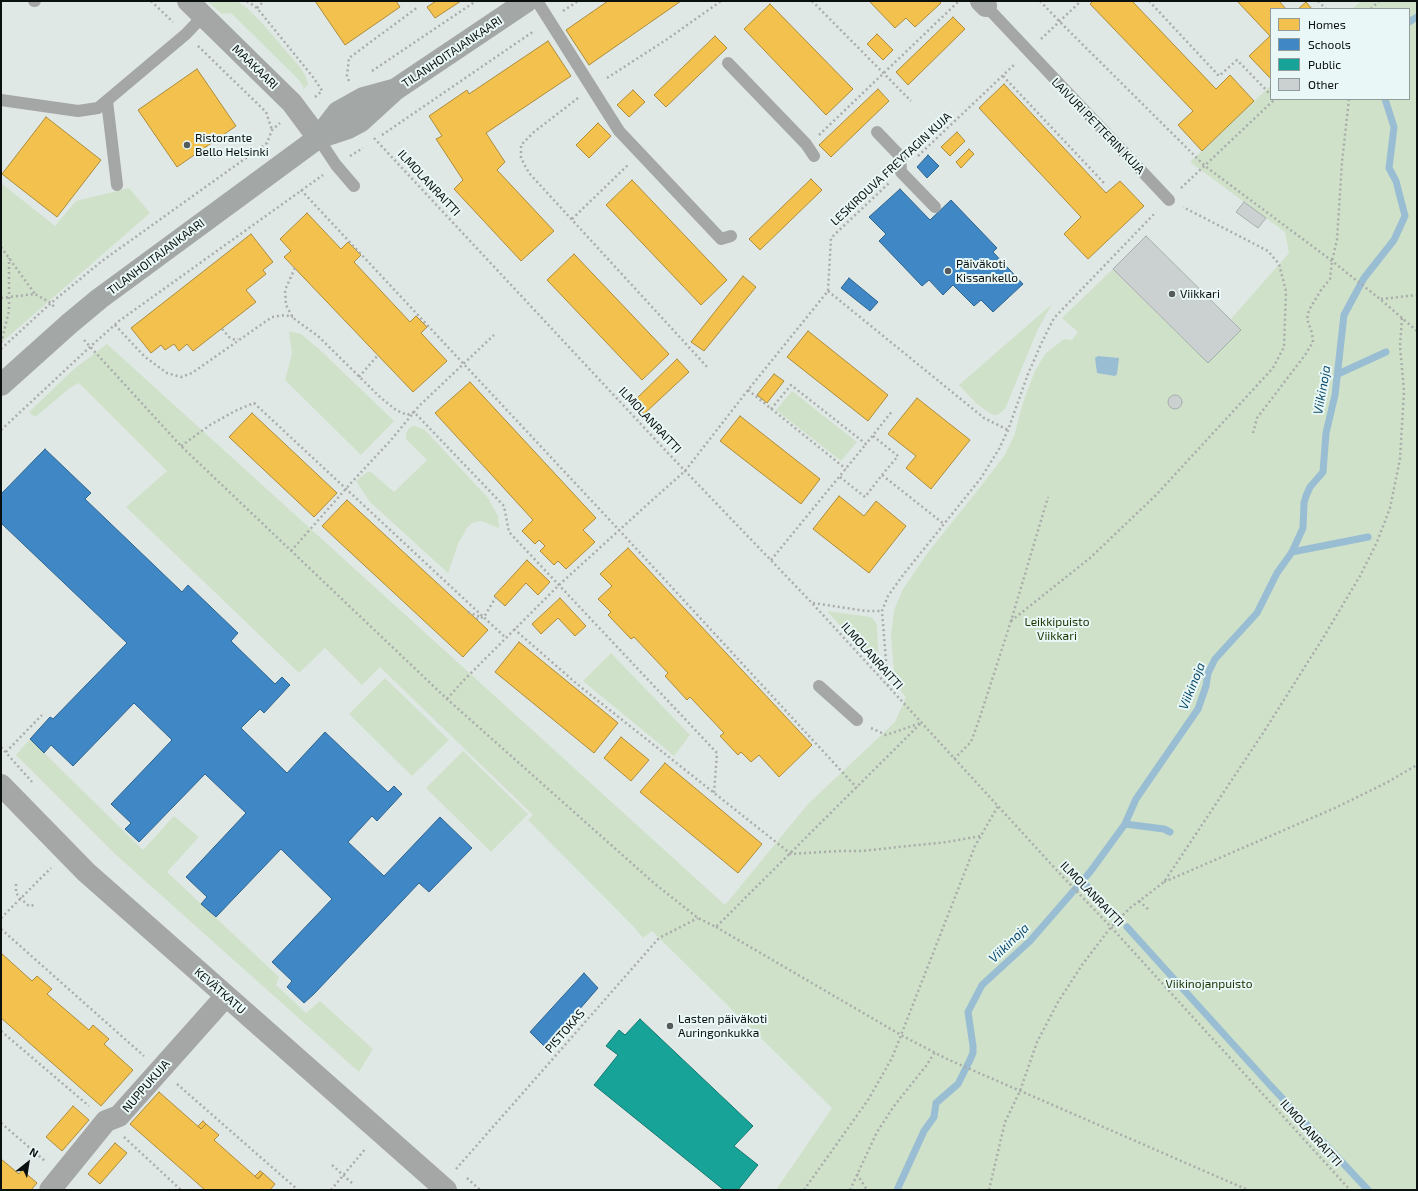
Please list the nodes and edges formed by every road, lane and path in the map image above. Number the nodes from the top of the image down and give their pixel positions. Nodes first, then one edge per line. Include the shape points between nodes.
1 (151, 1) edge
2 (188, 1) edge
3 (247, 1) edge
4 (264, 1) edge
5 (476, 1) edge
6 (527, 1) edge
7 (537, 1) edge
8 (578, 1) edge
9 (721, 1) edge
10 (812, 1) edge
11 (959, 1) edge
12 (1040, 1) edge
13 (1081, 1) edge
14 (1149, 1) edge
15 (984, 4) edge
16 (257, 8) junction
17 (418, 8) dead end
18 (203, 16) junction
19 (549, 20) junction
20 (1060, 22) junction
21 (186, 34) junction
22 (1028, 51) junction
23 (728, 63) dead end
24 (371, 71) dead end
25 (883, 73) junction
26 (1003, 76) junction
27 (352, 85) dead end
28 (591, 89) junction
29 (327, 93) dead end
30 (1270, 94) edge
31 (1, 100) edge
32 (1274, 100) edge
33 (1349, 100) edge
34 (107, 101) junction
35 (911, 101) dead end
36 (877, 132) dead end
37 (318, 138) junction
38 (810, 151) joint
39 (640, 153) junction
40 (1204, 166) junction
41 (901, 172) junction
42 (1104, 183) dead end
43 (117, 185) dead end
44 (354, 186) dead end
45 (1169, 200) junction
46 (935, 207) dead end
47 (572, 219) junction
48 (732, 236) dead end
49 (1, 247) edge
50 (10, 258) junction
51 (1332, 261) junction
52 (295, 268) dead end
53 (828, 291) junction
54 (35, 294) junction
55 (1417, 295) edge
56 (9, 297) junction
57 (1, 298) edge
58 (1380, 299) junction
59 (51, 303) junction
60 (293, 318) junction
61 (1402, 318) junction
62 (115, 325) junction
63 (222, 329) dead end
64 (1417, 331) edge
65 (494, 335) dead end
66 (240, 338) junction
67 (1, 342) edge
68 (90, 346) junction
69 (1, 349) edge
70 (378, 356) dead end
71 (464, 364) junction
72 (709, 369) dead end
73 (359, 377) junction
74 (1, 385) edge
75 (748, 390) junction
76 (771, 409) junction
77 (893, 410) dead end
78 (414, 412) junction
79 (1, 430) edge
80 (1008, 430) junction
81 (1253, 434) dead end
82 (873, 436) junction
83 (866, 444) junction
84 (181, 446) junction
85 (846, 469) junction
86 (685, 471) junction
87 (882, 475) junction
88 (840, 477) junction
89 (347, 488) junction
90 (1048, 497) dead end
91 (944, 524) junction
92 (619, 530) junction
93 (291, 551) junction
94 (771, 560) junction
95 (558, 585) junction
96 (496, 597) dead end
97 (812, 603) junction
98 (882, 611) junction
99 (468, 612) dead end
100 (484, 617) junction
101 (476, 619) dead end
102 (1011, 621) junction
103 (514, 630) junction
104 (506, 638) junction
105 (819, 686) dead end
106 (888, 686) junction
107 (447, 699) junction
108 (42, 715) dead end
109 (857, 720) joint
110 (921, 723) junction
111 (6, 752) dead end
112 (954, 758) junction
113 (1417, 765) edge
114 (1, 785) edge
115 (856, 788) junction
116 (714, 792) junction
117 (998, 806) junction
118 (980, 836) junction
119 (791, 854) junction
120 (55, 865) dead end
121 (1164, 882) junction
122 (16, 884) dead end
123 (21, 899) junction
124 (1139, 901) junction
125 (35, 905) dead end
126 (1148, 909) dead end
127 (1, 918) edge
128 (698, 918) junction
129 (716, 927) junction
130 (1111, 927) junction
131 (1, 929) edge
132 (226, 996) junction
133 (1, 1031) edge
134 (900, 1035) junction
135 (934, 1052) junction
136 (160, 1070) junction
137 (1020, 1091) junction
138 (106, 1121) junction
139 (1, 1123) edge
140 (370, 1143) dead end
141 (332, 1165) dead end
142 (456, 1169) dead end
143 (857, 1174) junction
144 (343, 1175) junction
145 (56, 1183) edge
146 (353, 1184) dead end
147 (182, 1190) edge
148 (298, 1190) edge
149 (331, 1190) edge
150 (446, 1190) edge
151 (804, 1190) edge
152 (850, 1190) edge
153 (867, 1190) edge
154 (990, 1190) edge
155 (1248, 1190) edge
156 (1350, 1190) edge

1 - 21 path
2 - 18 street, MAAKAARI
3 - 16 path
4 - 16 path
5 - 24 path
6 - 37 street, TILANHOITAJANKAARI via 396,89 350,104 338,112
7 - 19 lane
8 - 19 path
9 - 28 path
10 - 25 path
11 - 25 path
12 - 20 path
13 - 20 path, LESKIROUVA FREYTAGIN KUJA
14 - 30 path via 1219,76 1237,60
15 - 22 lane, LAIVURI PETTERIN KUJA
16 - 29 path via 314,77 322,91
17 - 27 path via 349,58 347,76
18 - 21 lane
18 - 37 street, MAAKAARI via 298,109
19 - 28 lane
19 - 86 path, ILMOLANRAITTI via 375,139
20 - 22 path, LESKIROUVA FREYTAGIN KUJA
20 - 40 path
21 - 34 lane
21 - 59 path via 266,112 272,130 267,143 102,261
22 - 26 path, LESKIROUVA FREYTAGIN KUJA
22 - 45 lane, LAIVURI PETTERIN KUJA
23 - 38 lane
25 - 35 path
25 - 38 path
26 - 41 path, LESKIROUVA FREYTAGIN KUJA
26 - 42 path
28 - 39 lane via 619,131
28 - 47 path via 534,132 521,145 521,158 529,173
31 - 34 lane via 78,111 98,108
32 - 40 path
33 - 51 path via 1337,240
34 - 43 lane
36 - 41 lane via 900,156
37 - 44 lane
37 - 74 street, TILANHOITAJANKAARI via 99,299
39 - 47 path
39 - 48 lane via 721,240
40 - 45 path
40 - 51 path
41 - 46 lane
41 - 53 path, LESKIROUVA FREYTAGIN KUJA via 831,238
45 - 80 path via 1054,318 1028,374
45 - 102 path via 1268,251 1276,260 1286,291 1284,347 1273,368 1156,495 1090,558
47 - 72 path
49 - 50 path
50 - 54 path
50 - 56 path
51 - 58 path
51 - 81 path via 1330,279 1309,310 1308,319 1313,342 1257,418
52 - 60 path via 285,290 286,305
53 - 75 path
53 - 80 path via 984,418
54 - 56 path
54 - 59 path
55 - 58 path
56 - 57 path
56 - 67 path via 9,311
58 - 61 path
59 - 69 path
60 - 66 path via 285,315 272,316
60 - 73 path via 318,336
61 - 64 path
61 - 121 path via 1400,346 1404,392 1400,459 1390,508 1377,542 1323,638
62 - 66 path via 145,356 167,373 181,377 192,373
62 - 68 path
62 - 71 path via 301,190
63 - 66 path via 234,340
65 - 71 path
68 - 79 path
68 - 84 path
70 - 73 path
71 - 78 path
71 - 92 path
73 - 78 path via 396,410 407,415
75 - 76 path
75 - 86 path
76 - 83 path via 791,385
76 - 85 path
77 - 82 path
78 - 89 path
78 - 95 path via 504,506 509,532
80 - 91 path via 981,478
82 - 83 path
82 - 87 path via 898,456
83 - 85 path
84 - 89 path via 210,425 254,403
84 - 93 path
85 - 88 path
86 - 92 path
86 - 94 path, ILMOLANRAITTI
87 - 88 path via 865,497
87 - 91 path
88 - 94 path
89 - 93 path
89 - 100 path
90 - 102 path
91 - 98 path via 888,596
92 - 95 path
92 - 115 path
93 - 107 path
94 - 97 path, ILMOLANRAITTI
95 - 103 path
95 - 116 path via 717,753
96 - 100 path, bridge
97 - 98 path
97 - 106 path, ILMOLANRAITTI
98 - 106 path
99 - 100 path
100 - 101 path, bridge
100 - 104 path
102 - 112 path via 971,742
103 - 104 path
103 - 116 path via 577,684
104 - 107 path
105 - 109 lane
106 - 110 path, ILMOLANRAITTI
107 - 128 path via 655,884
108 - 111 path
109 - 110 path via 886,735
110 - 112 path, ILMOLANRAITTI
110 - 115 path
112 - 117 path, ILMOLANRAITTI
113 - 121 path via 1335,808
114 - 132 street, KEVÄTKATU via 86,872
115 - 119 path
116 - 119 path
117 - 118 path
117 - 130 path, ILMOLANRAITTI
118 - 119 path via 861,851
118 - 134 path
119 - 129 path
120 - 123 path
121 - 124 path
122 - 123 path via 16,892
123 - 125 path via 29,906
123 - 127 path
124 - 126 path
124 - 130 path
128 - 129 path
128 - 142 path, PISTOKAS via 659,938
129 - 134 path
130 - 137 path via 1058,1002 1037,1042
130 - 156 path, ILMOLANRAITTI
131 - 136 path
132 - 136 street, NUPPUKUJA
132 - 150 street, KEVÄTKATU
133 - 138 path
134 - 135 path
134 - 151 path via 892,1058 868,1100
135 - 137 path
135 - 143 path via 877,1132
136 - 138 street, NUPPUKUJA via 119,1116
136 - 148 path
137 - 154 path via 1005,1122
137 - 155 path
138 - 145 street, NUPPUKUJA
138 - 147 path
139 - 145 path
140 - 144 path
141 - 144 path
143 - 152 path
143 - 153 path
144 - 146 path
144 - 149 path

